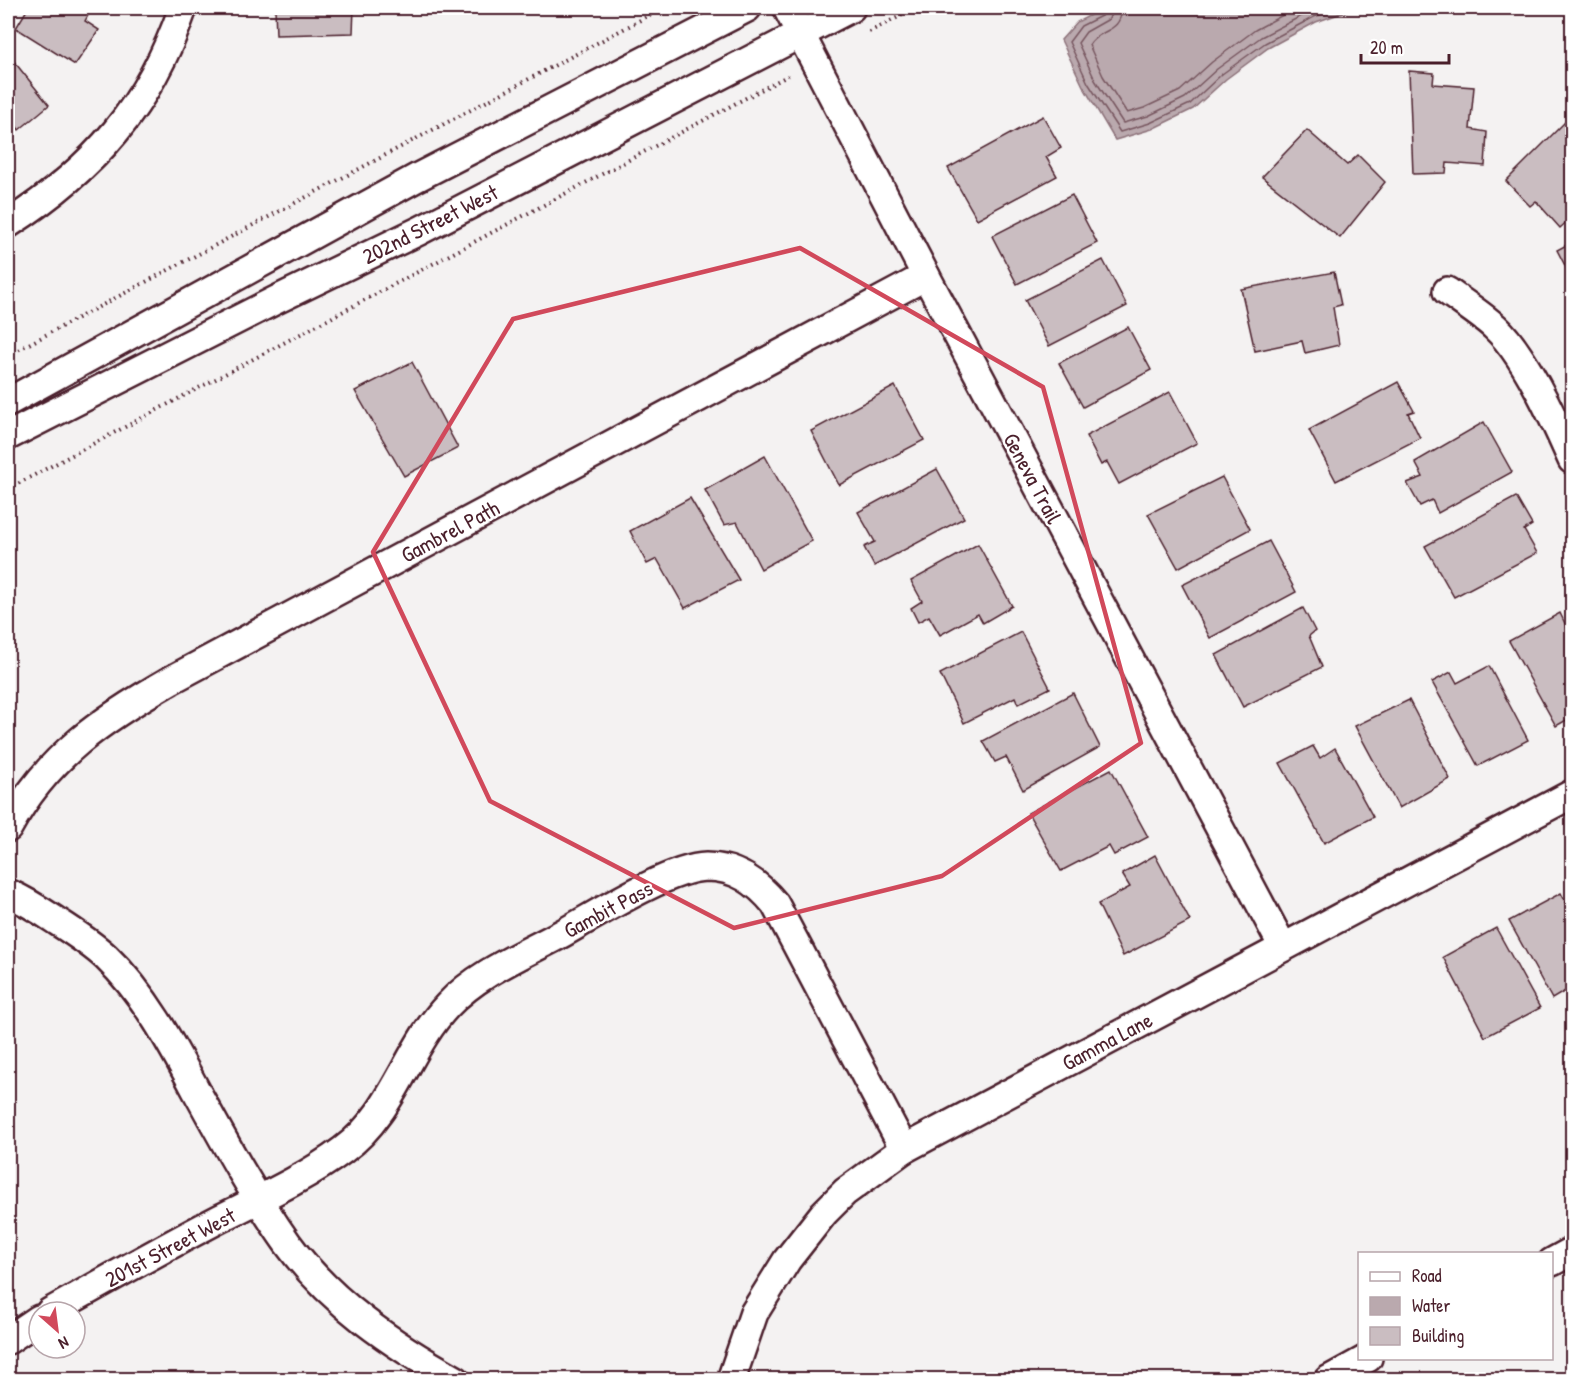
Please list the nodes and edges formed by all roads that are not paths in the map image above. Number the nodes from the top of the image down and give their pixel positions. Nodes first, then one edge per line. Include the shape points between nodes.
1 (183, 8) edge
2 (747, 8) edge
3 (787, 8) edge
4 (851, 8) edge
5 (801, 34) junction
6 (8, 224) edge
7 (926, 276) junction
8 (1447, 291) dead end
9 (8, 402) edge
10 (8, 436) edge
11 (1572, 460) edge
12 (1572, 794) edge
13 (8, 828) edge
14 (8, 893) edge
15 (1283, 948) junction
16 (904, 1149) junction
17 (259, 1199) junction
18 (1572, 1251) edge
19 (1553, 1261) edge
20 (72, 1300) edge
21 (27, 1327) edge
22 (8, 1340) edge
23 (1366, 1360) edge
24 (456, 1380) edge
25 (731, 1380) edge
26 (1328, 1380) edge

1 - 6 street via 156,72 119,127 66,183
2 - 9 street, 202nd Street West via 418,177
3 - 5 street, Geneva Trail
4 - 5 street, 202nd Street West
5 - 7 street, Geneva Trail
5 - 10 street, 202nd Street West
7 - 13 street, Gambrel Path via 123,708 61,756
7 - 15 street, Geneva Trail
8 - 11 street via 1496,328 1515,352 1538,389
12 - 15 street, Gamma Lane
14 - 17 street via 77,934 106,957 128,982 177,1054
15 - 16 street, Gamma Lane
16 - 17 street, Gambit Pass via 775,904 747,876 707,867 689,870 637,893 483,977 438,1018 392,1095 365,1131 344,1150
16 - 25 street, Gamma Lane via 845,1192 787,1260 754,1313
17 - 20 street, 201st Street West
17 - 24 street via 310,1272 338,1299 395,1344
18 - 19 street
21 - 22 street
23 - 26 street

